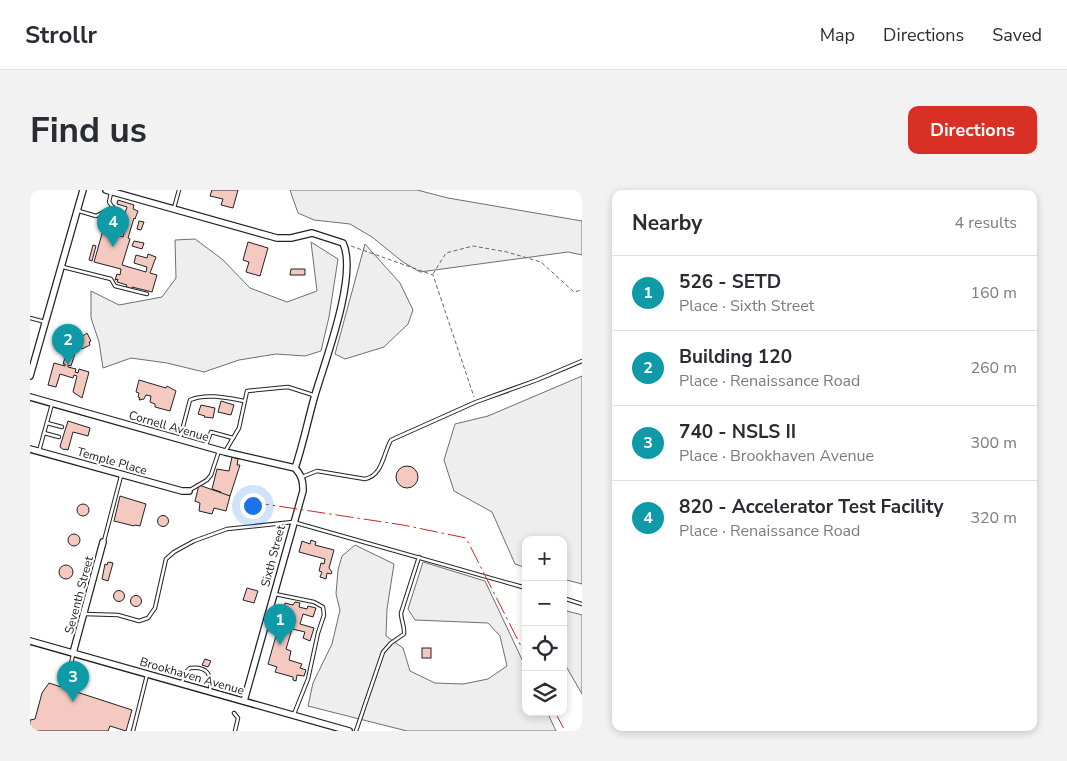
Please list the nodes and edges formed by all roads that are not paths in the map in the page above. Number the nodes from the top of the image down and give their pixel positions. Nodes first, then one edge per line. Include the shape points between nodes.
1 (83, 190) edge
2 (179, 190) edge
3 (108, 191) edge
4 (112, 208) junction
5 (174, 209) junction
6 (77, 211) junction
7 (124, 223) dead end
8 (61, 266) junction
9 (147, 294) dead end
10 (30, 318) edge
11 (46, 322) junction
12 (582, 361) edge
13 (30, 376) edge
14 (315, 396) junction
15 (30, 397) edge
16 (244, 401) junction
17 (53, 403) junction
18 (47, 423) junction
19 (62, 427) dead end
20 (44, 433) junction
21 (59, 438) dead end
22 (233, 438) junction
23 (180, 439) junction
24 (206, 446) junction
25 (30, 449) edge
26 (39, 451) junction
27 (222, 451) junction
28 (295, 468) junction
29 (122, 474) junction
30 (301, 476) junction
31 (189, 491) joint
32 (293, 522) junction
33 (103, 542) joint
34 (419, 557) junction
35 (522, 587) edge
36 (274, 593) junction
37 (567, 599) edge
38 (582, 604) edge
39 (85, 614) junction
40 (30, 641) edge
41 (73, 653) junction
42 (148, 674) junction
43 (181, 683) junction
44 (66, 684) dead end
45 (210, 691) junction
46 (244, 701) junction
47 (234, 714) dead end
48 (293, 715) junction
49 (133, 731) edge
50 (235, 731) edge
51 (349, 731) edge
52 (356, 731) edge

1 - 6 street
2 - 5 lane
3 - 4 lane
3 - 5 street
4 - 6 lane via 96,216
4 - 7 lane
5 - 14 street via 277,238 312,233 344,244 345,285
6 - 8 street
8 - 9 lane
8 - 11 street
10 - 11 lane
11 - 13 street
12 - 30 lane via 476,402 391,440 378,472 371,478 317,471
14 - 16 lane via 282,387 246,391
14 - 28 street
15 - 17 street, Cornell Avenue
16 - 22 lane
16 - 23 lane via 216,397 190,400
17 - 18 lane
17 - 23 street, Cornell Avenue
18 - 19 lane
18 - 20 lane
20 - 21 lane
20 - 26 lane
22 - 24 lane via 211,432
22 - 27 lane
23 - 24 street, Cornell Avenue
24 - 27 street, Cornell Avenue
25 - 26 street, Temple Place
26 - 29 street, Temple Place
27 - 28 street, Cornell Avenue
27 - 31 lane via 212,475
28 - 30 street
29 - 31 street, Temple Place via 182,492
29 - 33 lane
30 - 32 street, Sixth Street via 302,491
32 - 34 lane
32 - 36 street, Sixth Street
32 - 39 lane via 227,529 174,552 166,559 155,608 148,618 139,620 118,615
33 - 39 street, Seventh Street
34 - 35 lane
34 - 52 lane via 401,613 404,634 383,652
36 - 46 street, Sixth Street
36 - 48 lane via 323,607 324,615 308,679
37 - 38 lane
39 - 41 street, Seventh Street
40 - 41 street, Brookhaven Avenue
41 - 42 street, Brookhaven Avenue
41 - 44 lane
42 - 43 street, Brookhaven Avenue
42 - 49 lane
43 - 45 street, Brookhaven Avenue
43 - 45 lane via 190,668 201,669 211,675
45 - 46 street, Brookhaven Avenue
46 - 48 street, Brookhaven Avenue
47 - 50 lane via 238,718
48 - 51 street, Brookhaven Avenue

